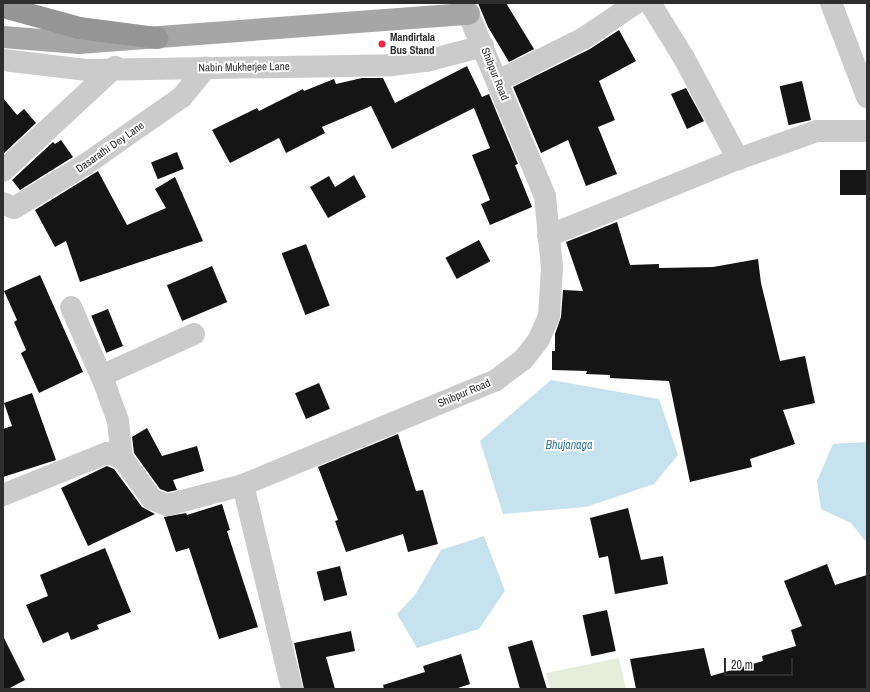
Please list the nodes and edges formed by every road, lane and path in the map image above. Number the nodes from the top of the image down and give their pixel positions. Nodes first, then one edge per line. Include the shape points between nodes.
1 (636, 3) edge
2 (650, 3) edge
3 (831, 3) edge
4 (3, 7) edge
5 (466, 8) edge
6 (3, 37) edge
7 (157, 38) junction
8 (484, 46) junction
9 (3, 60) edge
10 (115, 67) junction
11 (206, 67) junction
12 (498, 81) junction
13 (867, 96) edge
14 (867, 131) edge
15 (738, 158) junction
16 (3, 171) edge
17 (3, 203) edge
18 (548, 236) junction
19 (71, 307) dead end
20 (194, 334) dead end
21 (101, 376) junction
22 (122, 458) junction
23 (243, 486) junction
24 (3, 495) edge
25 (292, 689) edge

1 - 12 street via 584,38
2 - 15 street via 684,58
3 - 13 street
4 - 7 highway via 79,28
5 - 7 main road
5 - 8 street, Shibpur Road
6 - 7 main road via 79,44
8 - 11 street, Nabin Mukherjee Lane via 426,61 392,65
8 - 12 street, Shibpur Road
9 - 10 street, Nabin Mukherjee Lane via 87,70
10 - 11 street, Nabin Mukherjee Lane
10 - 16 street
11 - 17 street, Dasarathi Dey Lane via 182,97 86,164 14,208
12 - 18 street, Shibpur Road via 544,196
14 - 15 street via 817,131
15 - 18 street
18 - 23 street, Shibpur Road via 552,268 549,316 538,341 523,360 496,380
19 - 21 street
20 - 21 street
21 - 22 street via 118,422
22 - 23 street, Shibpur Road via 152,499 167,505
22 - 24 street via 107,454
23 - 25 street

